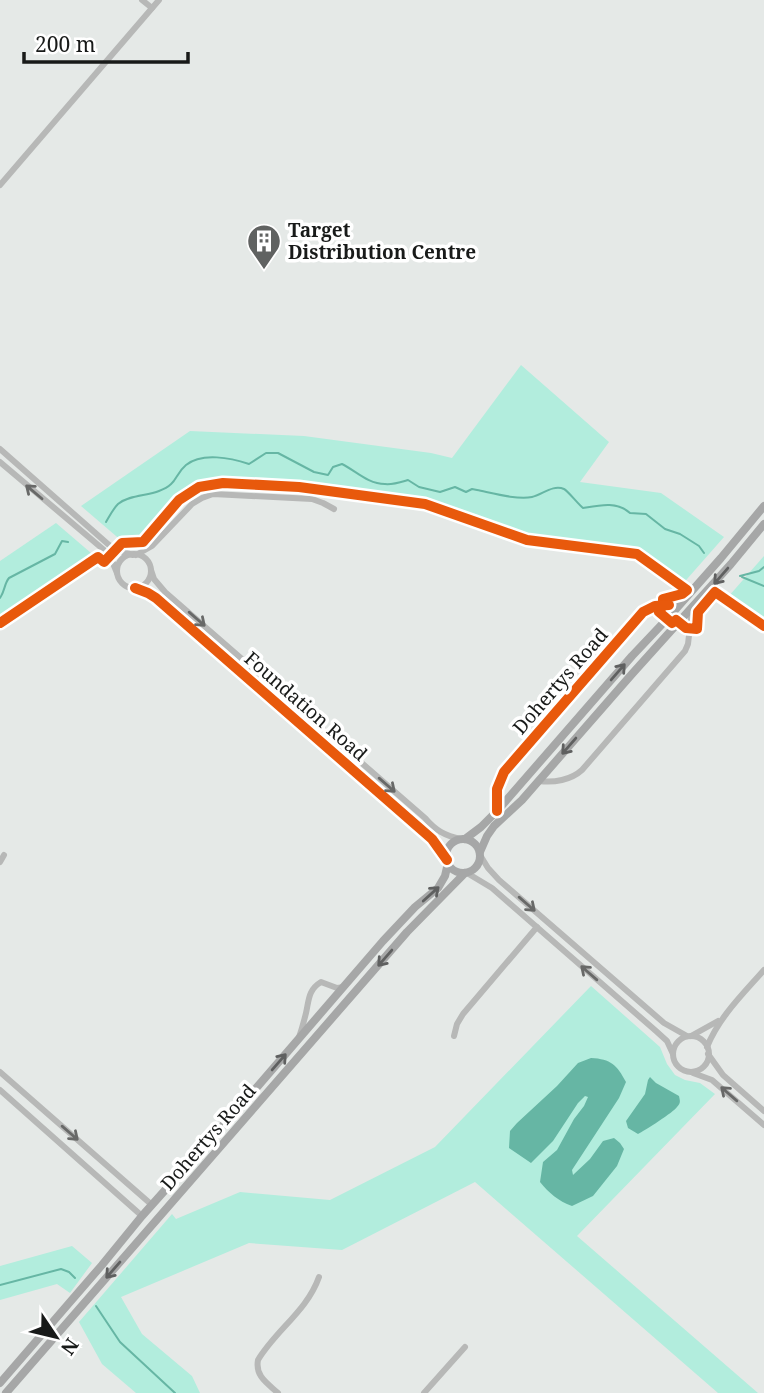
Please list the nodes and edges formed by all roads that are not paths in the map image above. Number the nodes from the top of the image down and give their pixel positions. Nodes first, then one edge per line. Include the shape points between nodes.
1 (142, 0) edge
2 (159, 0) edge
3 (152, 8) junction
4 (0, 184) edge
5 (0, 449) edge
6 (0, 462) edge
7 (764, 506) edge
8 (334, 509) dead end
9 (764, 524) edge
10 (157, 541) junction
11 (135, 555) junction
12 (151, 569) junction
13 (117, 572) junction
14 (135, 588) junction
15 (681, 603) junction
16 (692, 609) junction
17 (539, 781) junction
18 (497, 811) junction
19 (463, 839) junction
20 (480, 854) junction
21 (447, 861) junction
22 (466, 873) junction
23 (537, 927) junction
24 (764, 970) edge
25 (344, 987) junction
26 (629, 992) junction
27 (621, 1001) junction
28 (722, 1018) junction
29 (454, 1036) dead end
30 (689, 1036) junction
31 (297, 1042) junction
32 (708, 1050) junction
33 (673, 1054) junction
34 (0, 1072) edge
35 (690, 1072) junction
36 (258, 1086) junction
37 (0, 1090) edge
38 (267, 1093) junction
39 (764, 1111) edge
40 (51, 1117) junction
41 (764, 1125) edge
42 (42, 1127) junction
43 (104, 1162) junction
44 (95, 1173) junction
45 (152, 1205) junction
46 (142, 1216) junction
47 (158, 1219) junction
48 (319, 1277) dead end
49 (63, 1310) junction
50 (61, 1329) junction
51 (465, 1347) dead end
52 (27, 1352) junction
53 (36, 1358) junction
54 (10, 1371) junction
55 (19, 1378) junction
56 (0, 1383) edge
57 (6, 1393) edge
58 (278, 1393) edge
59 (425, 1393) edge

1 - 3 street
2 - 3 street
3 - 4 street
5 - 11 street via 109,545
13 -> 6 street via 104,550
7 - 15 main road, Dohertys Road
8 - 10 street via 312,499 213,494 186,509
9 -> 16 main road
10 - 11 street
10 - 12 street
11 - 12 street via 146,559
11 - 13 street via 123,558
12 - 14 street via 148,581
12 -> 19 street, Foundation Road via 165,592 440,833
13 - 14 street via 125,586
14 - 21 street, Foundation Road via 156,598 432,839
18 -> 15 main road, Dohertys Road
15 - 18 street, Dohertys Road via 643,612 504,772 497,789
16 -> 17 main road
16 - 17 street via 685,651 582,770 565,779
17 - 20 main road via 489,832
18 - 19 main road, Dohertys Road
19 - 20 main road via 475,843
19 - 21 main road via 449,846
20 - 22 main road via 476,868
20 -> 26 street via 499,880
21 - 22 main road via 455,871
25 -> 21 main road, Dohertys Road via 438,888
22 - 23 street via 485,882
22 -> 38 main road, Dohertys Road via 407,932
27 -> 23 street
23 - 29 street via 463,1014
24 - 28 street
25 - 31 main road, Dohertys Road
25 - 31 street, Dohertys Road via 321,982 316,986
26 - 27 street
26 - 30 street via 671,1028
27 - 33 street via 667,1041
28 - 30 street
28 - 32 street
30 - 32 street via 701,1039
30 - 33 street via 677,1042
36 -> 31 main road, Dohertys Road
32 - 35 street via 701,1068
32 - 39 street via 717,1069
33 - 35 street via 676,1064
34 - 40 street
41 -> 35 street via 712,1080
36 - 38 main road
36 - 45 main road, Dohertys Road
37 - 42 street
38 - 47 main road, Dohertys Road
40 - 42 street
40 -> 43 street
42 - 44 street
43 - 44 street
43 - 45 street
44 - 46 street
45 - 46 main road, Dohertys Road
45 - 47 main road
46 - 47 main road
46 - 49 main road, Dohertys Road
47 -> 50 main road, Dohertys Road
48 - 58 street via 310,1297 259,1357 261,1378
49 - 50 main road
49 - 52 main road, Dohertys Road
50 - 53 main road, Dohertys Road
51 - 59 street
52 - 53 main road
52 - 54 main road, Dohertys Road
53 - 55 main road, Dohertys Road
54 - 55 main road
54 - 56 main road, Dohertys Road
55 - 57 main road, Dohertys Road

